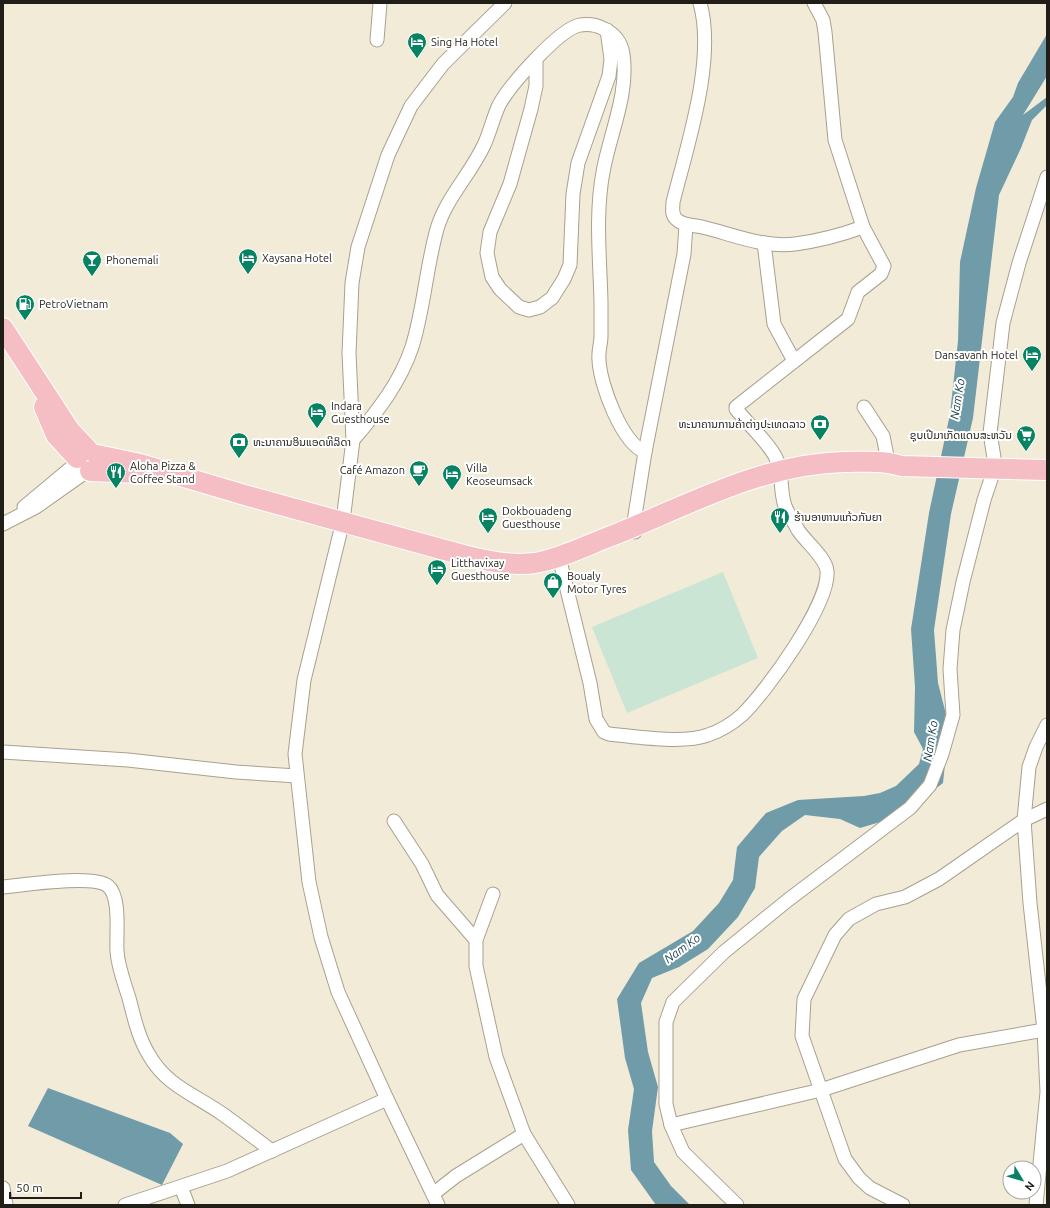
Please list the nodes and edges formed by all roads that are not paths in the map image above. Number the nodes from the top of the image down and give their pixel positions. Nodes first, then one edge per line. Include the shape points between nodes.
1 (380, 3) edge
2 (505, 3) edge
3 (700, 3) edge
4 (814, 3) edge
5 (607, 30) junction
6 (377, 40) dead end
7 (536, 61) junction
8 (1047, 178) edge
9 (686, 225) junction
10 (863, 227) junction
11 (764, 243) junction
12 (3, 328) edge
13 (3, 350) edge
14 (794, 361) junction
15 (864, 408) dead end
16 (353, 440) junction
17 (645, 452) junction
18 (86, 461) junction
19 (901, 465) junction
20 (994, 470) junction
21 (1047, 470) edge
22 (781, 476) junction
23 (4, 523) edge
24 (342, 526) junction
25 (635, 532) junction
26 (560, 562) junction
27 (1047, 725) edge
28 (3, 752) edge
29 (298, 776) junction
30 (1047, 809) edge
31 (1024, 820) junction
32 (394, 821) dead end
33 (3, 887) edge
34 (493, 894) dead end
35 (476, 940) junction
36 (1042, 970) edge
37 (1044, 1030) junction
38 (821, 1090) junction
39 (387, 1099) junction
40 (671, 1125) junction
41 (524, 1134) junction
42 (272, 1151) junction
43 (181, 1187) junction
44 (3, 1188) edge
45 (436, 1199) edge
46 (6, 1205) edge
47 (125, 1205) edge
48 (188, 1205) edge
49 (568, 1205) edge
50 (737, 1205) edge
51 (903, 1205) edge
52 (1036, 1205) edge

1 - 6 street
2 - 16 street via 443,64 411,106 388,154 358,247 352,283 349,353
3 - 9 street via 705,45 697,108 672,202 673,215
4 - 10 street via 825,32 835,140
5 - 7 street via 596,25 580,25 564,32
5 - 7 street via 611,58 609,76 578,163 572,194 570,264 552,298 540,307 529,310 519,307 500,289 492,277 487,253 490,232 510,184 531,109 536,86
5 - 17 street via 618,39 623,52 624,80 603,173 601,194 599,360 611,409 635,446
7 - 16 street via 517,78 505,94 484,144 446,207 437,229 412,346 400,376 374,416
8 - 20 street via 1019,262 1003,323 990,433
9 - 11 street
9 - 17 street via 684,254
10 - 11 street via 794,244
10 - 14 street via 884,266 881,274 858,292 848,319
11 - 14 street via 774,324
12 - 18 highway via 70,431
13 - 18 highway via 46,410 56,435
14 - 22 street via 736,407 775,456
15 - 19 street
16 - 24 street
17 - 25 street
18 - 23 street via 36,507
18 - 24 highway via 138,468
19 - 20 highway
19 - 22 highway via 888,473 835,472
20 - 21 highway
20 - 40 street via 962,582 953,630 950,669 953,715 930,785 910,808 724,952 673,1002 666,1022 666,1104
22 - 25 highway via 733,485 696,499
22 - 26 street via 785,507 799,531 826,565 827,583 809,623 775,676 742,715 707,736 688,739 652,738 604,732 596,719 590,682
24 - 26 highway via 493,562
24 - 29 street via 304,680 295,754
25 - 26 highway
27 - 31 street via 1029,767
28 - 29 street via 128,760
29 - 39 street via 309,882 321,937 338,992
30 - 31 street
31 - 36 street via 1030,903
31 - 38 street via 939,879 905,897 876,904 849,919 835,935 804,999 802,1036
32 - 35 street via 422,864 437,895
33 - 42 street via 81,880 107,885 115,900 120,972 139,1035 149,1055 175,1086 221,1113
34 - 35 street
35 - 41 street via 476,966 496,1057
36 - 37 street
37 - 38 street via 959,1045
37 - 52 street via 1047,1092
38 - 40 street
38 - 51 street via 845,1159 870,1188
39 - 42 street
39 - 45 street
40 - 50 street via 683,1152
41 - 45 street via 456,1176
41 - 49 street
42 - 43 street via 227,1171
43 - 47 street
43 - 48 street
44 - 46 street

